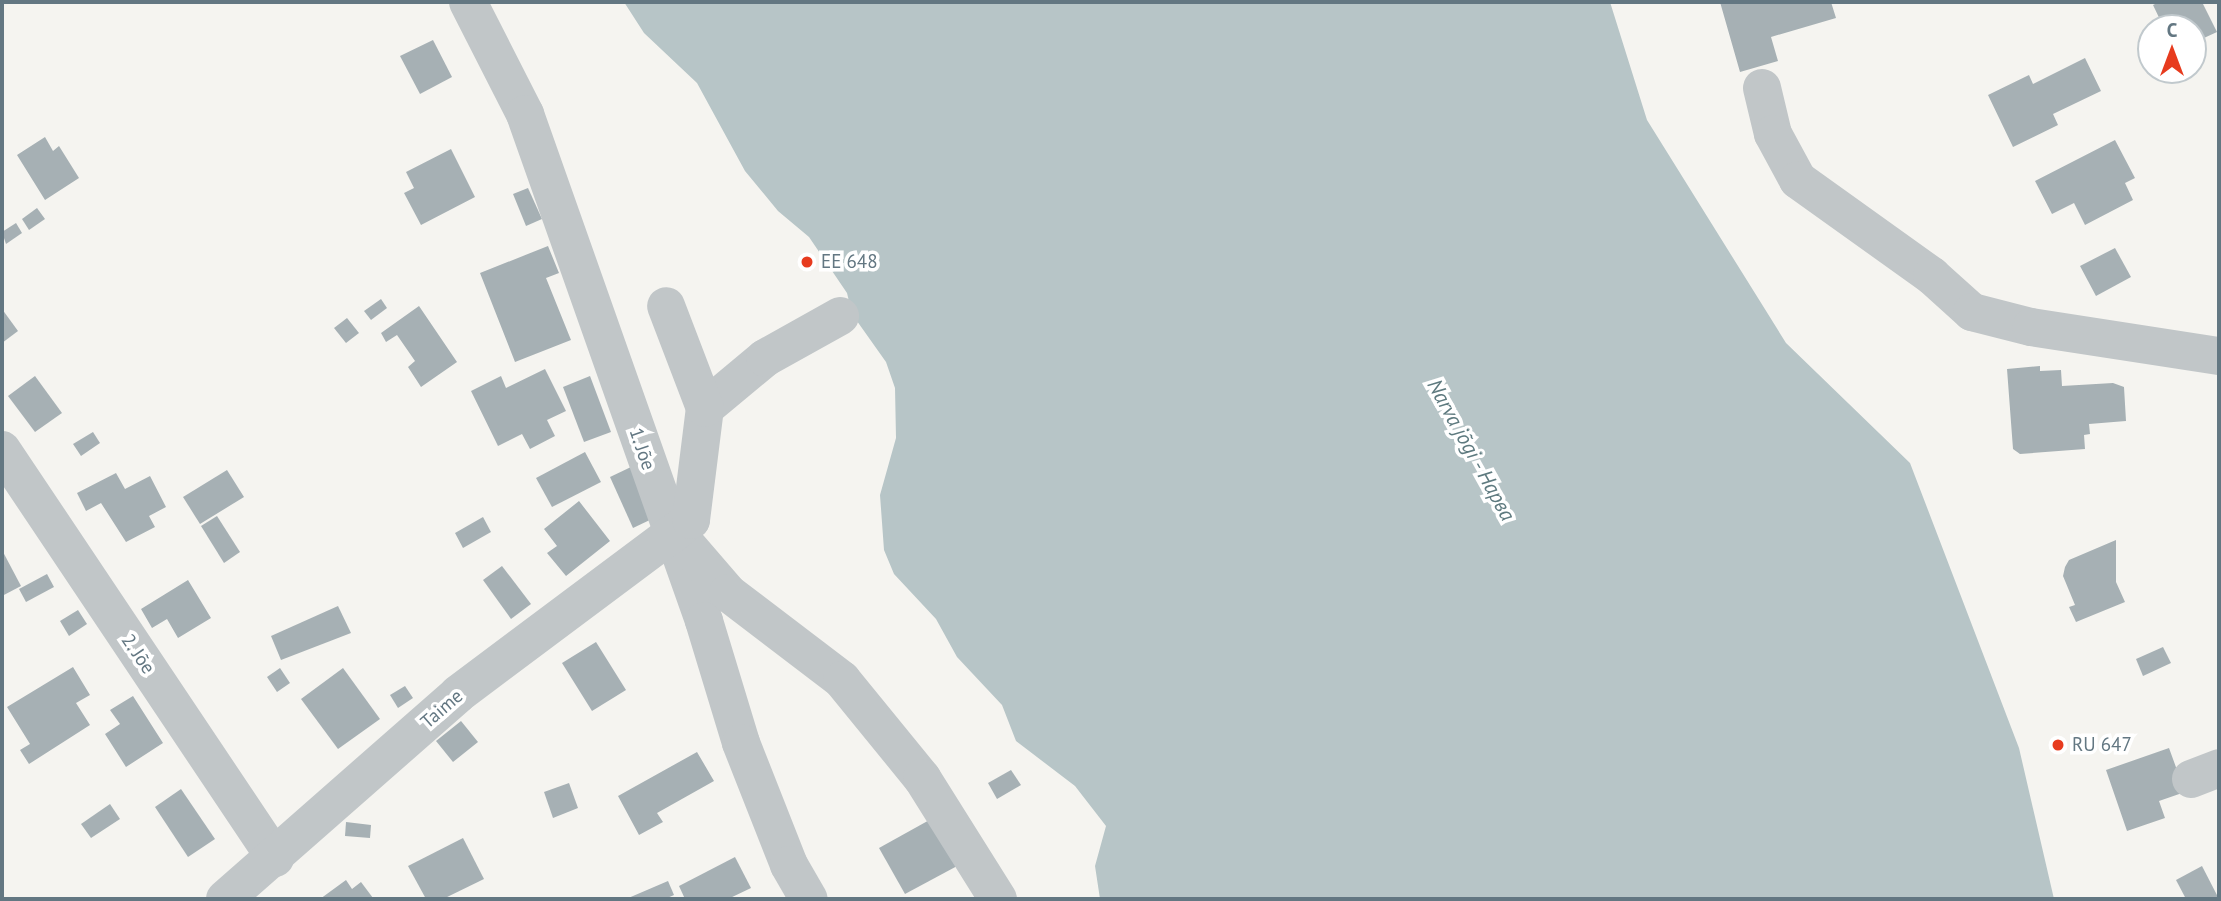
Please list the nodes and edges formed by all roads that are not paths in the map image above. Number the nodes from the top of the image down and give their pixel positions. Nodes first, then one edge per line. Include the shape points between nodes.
1 (468, 2) edge
2 (1762, 88) dead end
3 (666, 306) dead end
4 (840, 316) dead end
5 (2219, 356) edge
6 (705, 408) junction
7 (2, 450) edge
8 (671, 533) junction
9 (275, 858) junction
10 (225, 899) edge
11 (808, 899) edge
12 (998, 899) edge

1 - 8 street, 1. Jõe via 525,114
2 - 5 street via 1773,134 1798,180 1932,276 1972,312 2031,327
3 - 6 street
4 - 6 street via 765,358
6 - 8 street, Taime via 691,520
7 - 9 street, 2. Jõe
8 - 9 street, Taime via 458,694
8 - 11 street, 1. Jõe via 741,743 789,866
8 - 12 street via 695,551 728,593 842,680 922,778
9 - 10 street, Taime

